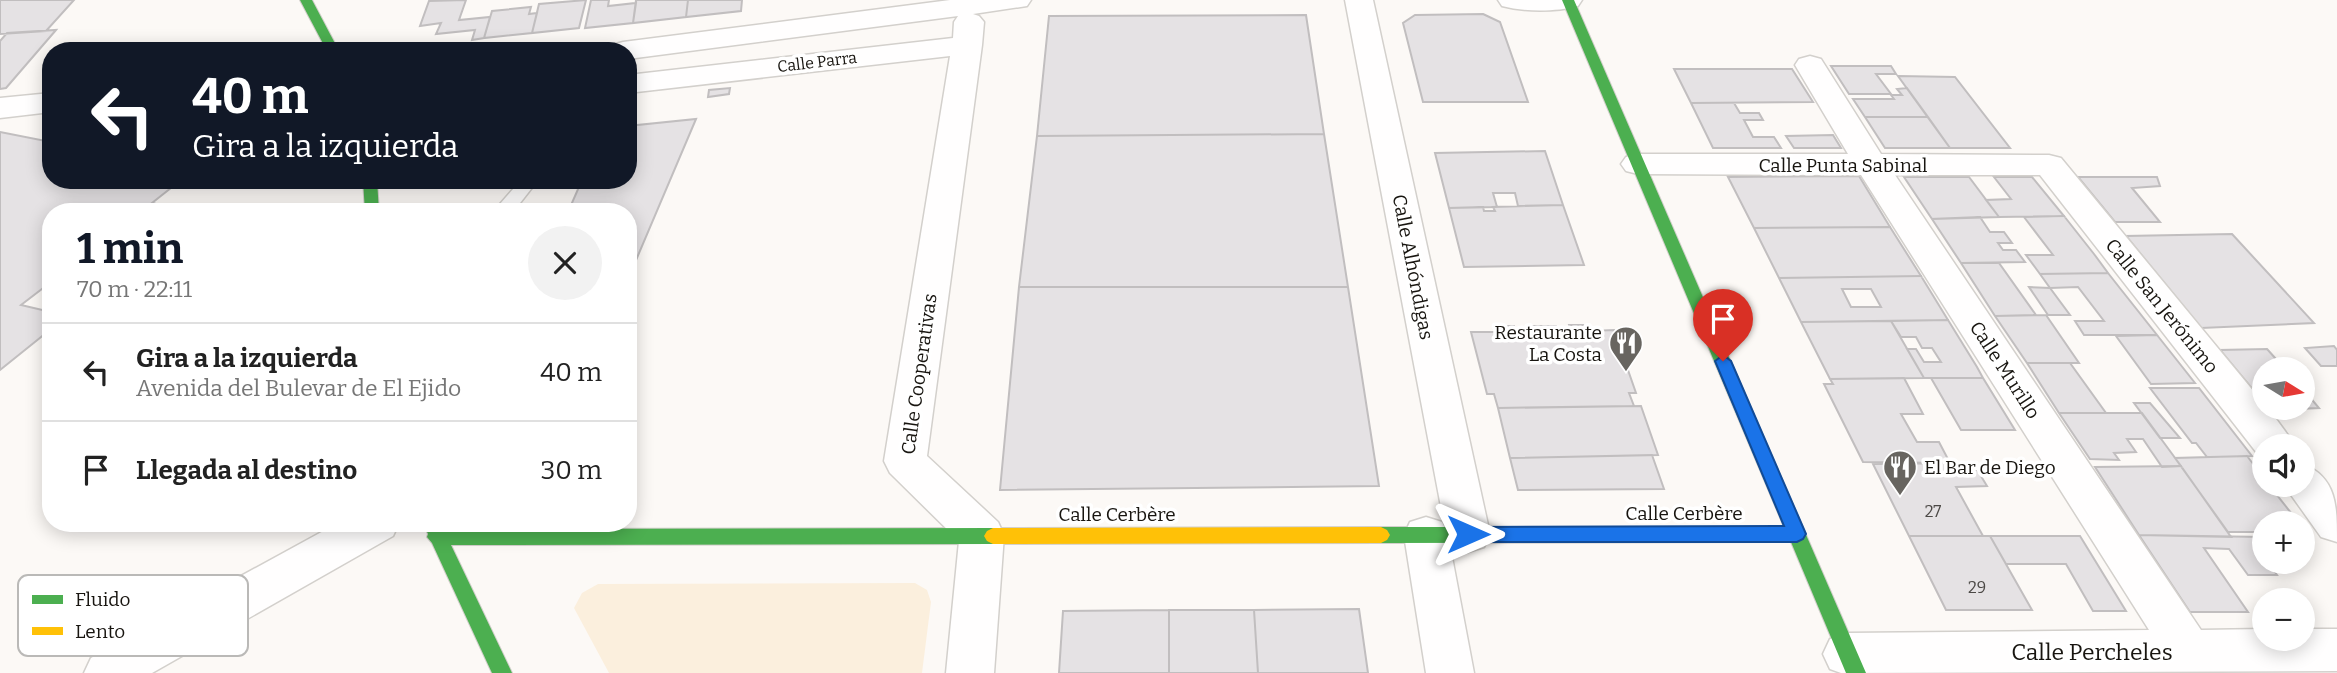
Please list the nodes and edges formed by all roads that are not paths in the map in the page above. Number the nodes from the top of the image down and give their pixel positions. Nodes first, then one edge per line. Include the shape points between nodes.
1 (306, 0) edge
2 (1017, 0) edge
3 (1359, 0) edge
4 (1511, 0) edge
5 (1568, 0) edge
6 (971, 6) junction
7 (328, 42) edge
8 (967, 45) junction
9 (637, 49) edge
10 (1810, 65) dead end
11 (637, 83) edge
12 (42, 103) edge
13 (0, 108) edge
14 (1638, 164) junction
15 (1871, 165) junction
16 (2049, 165) joint
17 (2265, 434) edge
18 (2315, 496) edge
19 (2337, 524) edge
20 (361, 532) edge
21 (435, 532) edge
22 (617, 532) edge
23 (1447, 534) junction
24 (1797, 534) junction
25 (982, 536) junction
26 (248, 595) edge
27 (2337, 650) edge
28 (138, 656) edge
29 (2196, 662) edge
30 (1852, 663) edge
31 (108, 673) edge
32 (502, 673) edge
33 (970, 673) edge
34 (1450, 673) edge

1 - 7 street
2 - 6 street, Calle Parra
3 - 23 street, Calle Alhóndigas
4 - 5 street
5 - 14 street
6 - 8 street
6 - 9 street, Calle Parra
8 - 11 street, Calle Parra
8 - 25 street, Calle Cooperativas via 905,461
10 - 15 street, Calle Murillo
12 - 13 street
14 - 15 street, Calle Punta Sabinal
14 - 24 street
15 - 16 street, Calle Punta Sabinal
15 - 29 street, Calle Murillo
16 - 17 street, Calle San Jerónimo
18 - 19 street
20 - 26 street
21 - 32 street
22 - 25 street, Calle Cerbère
23 - 24 street, Calle Cerbère
23 - 25 street, Calle Cerbère
23 - 34 street, Calle Alhóndigas
24 - 30 street
25 - 33 street
27 - 29 street, Calle Percheles
28 - 31 street
29 - 30 street, Calle Percheles

